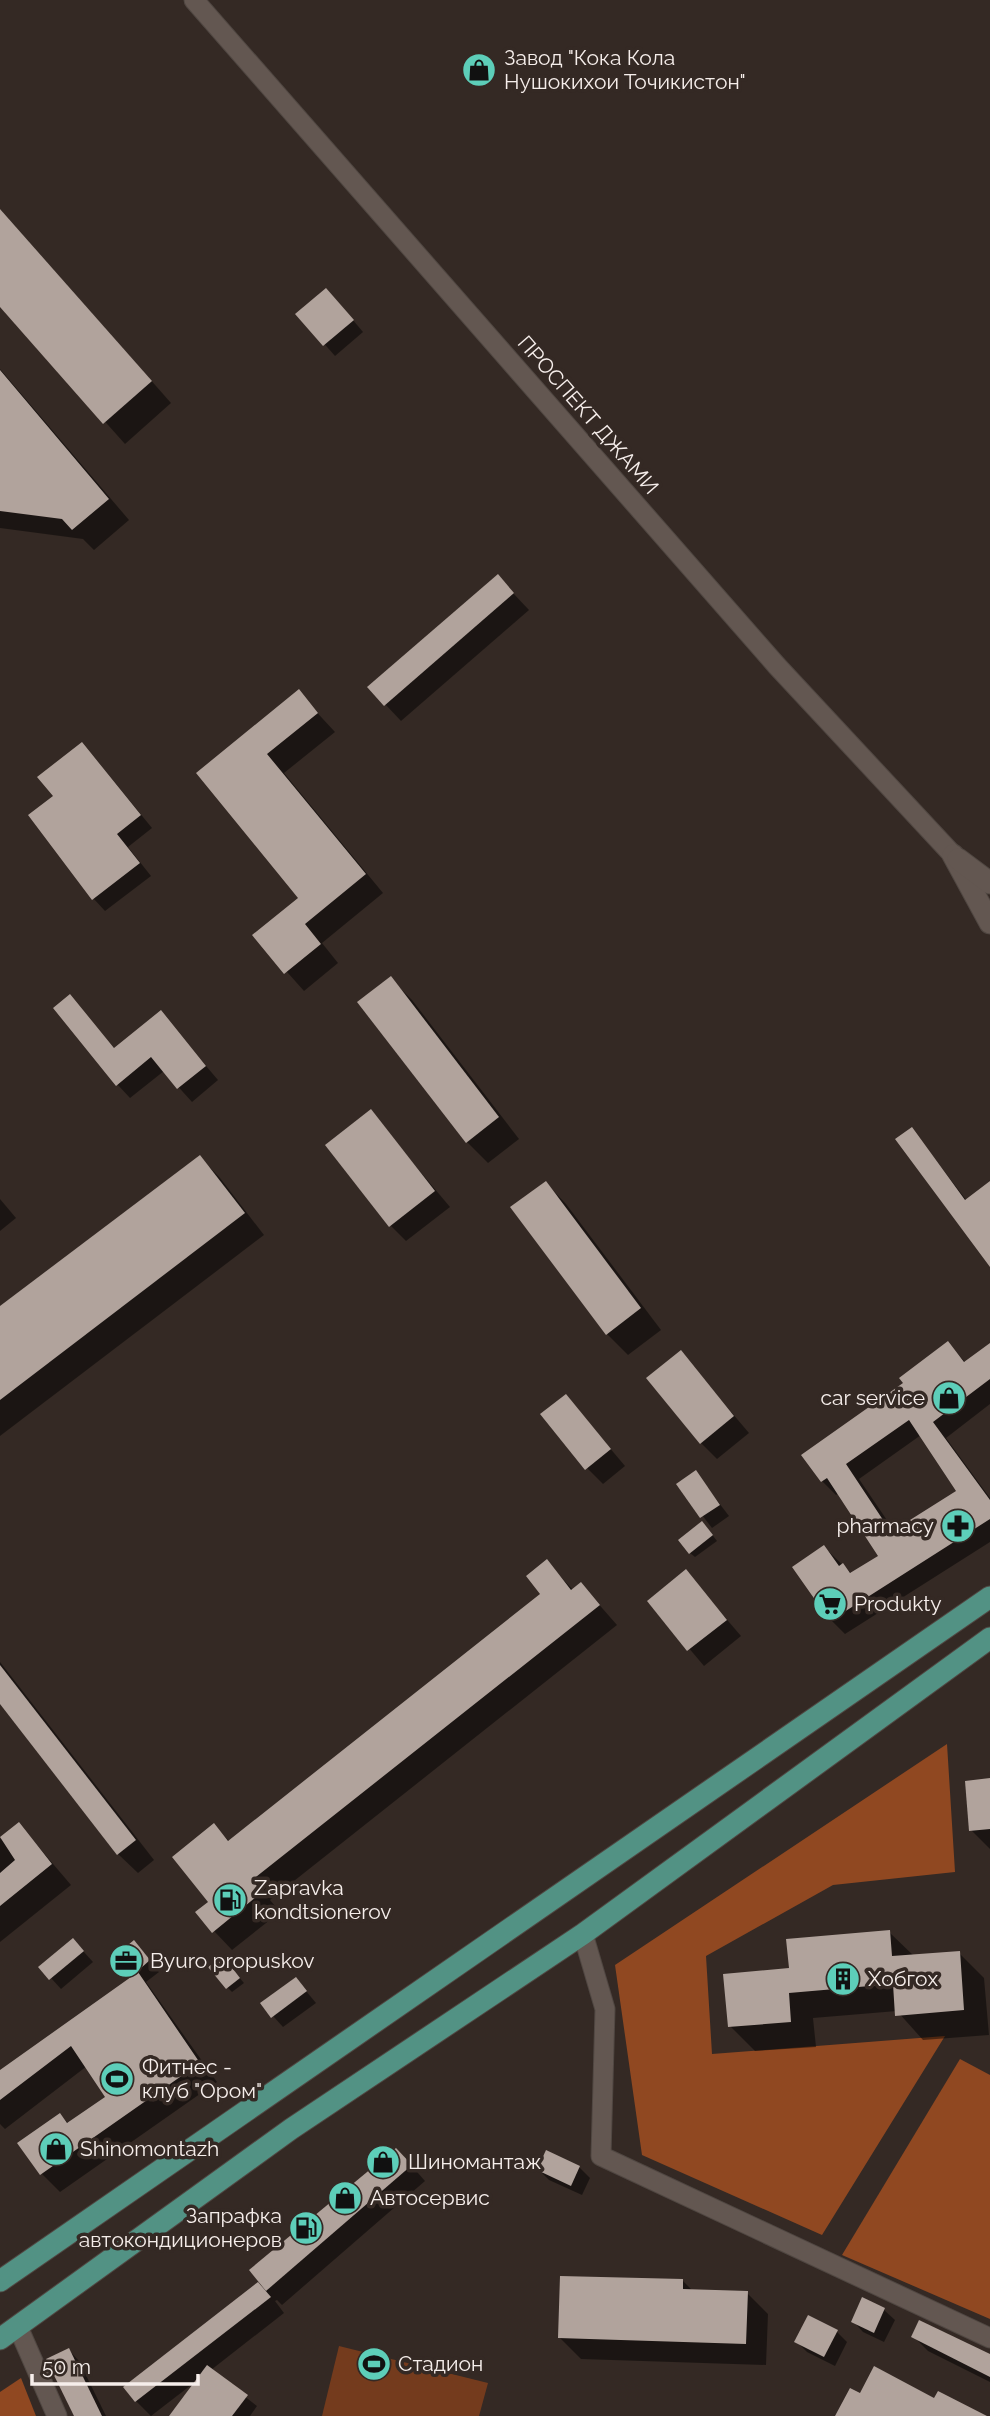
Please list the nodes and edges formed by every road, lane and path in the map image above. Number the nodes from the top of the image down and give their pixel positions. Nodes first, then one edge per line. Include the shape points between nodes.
1 (194, 0) edge
2 (953, 855) junction
3 (990, 883) edge
4 (990, 923) edge
5 (988, 1596) edge
6 (954, 1622) junction
7 (982, 1643) edge
8 (583, 1934) junction
9 (0, 2281) edge
10 (18, 2327) junction
11 (990, 2338) edge
12 (0, 2339) edge
13 (57, 2416) edge

1 - 2 street, ПРОСПЕКТ ДЖАМИ via 777,666
2 - 3 street
2 - 4 street
5 - 6 main road
6 - 7 main road
6 - 9 main road
7 - 8 main road
8 - 10 main road via 291,2129
8 - 11 street via 605,2010 601,2156
10 - 12 main road
10 - 13 street

